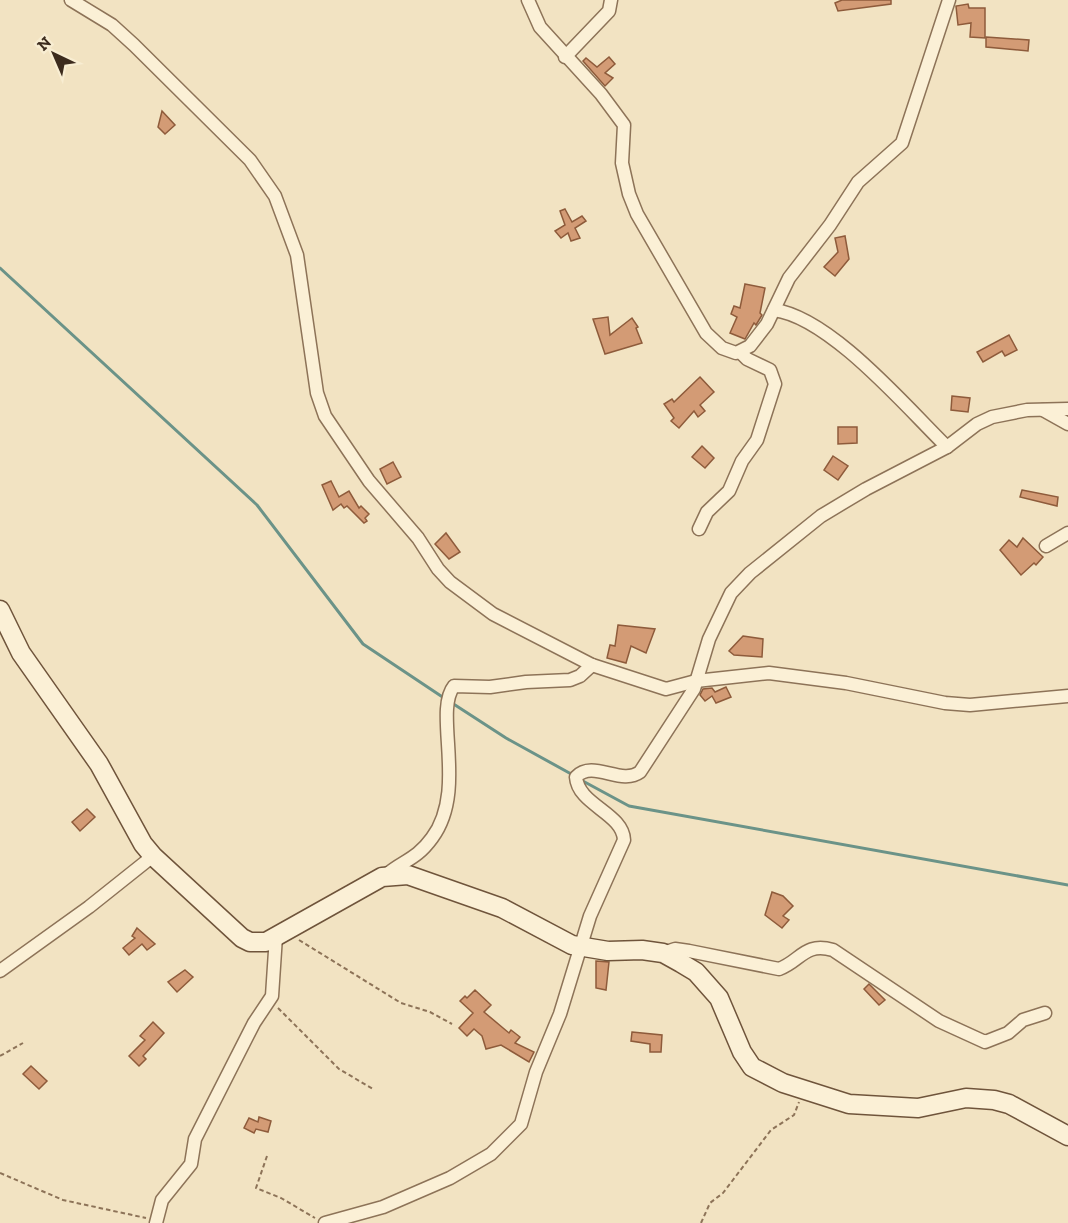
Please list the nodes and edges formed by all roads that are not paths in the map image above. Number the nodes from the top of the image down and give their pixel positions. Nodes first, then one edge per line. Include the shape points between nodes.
1 (71, 0) edge
2 (528, 0) edge
3 (612, 0) edge
4 (949, 0) edge
5 (565, 57) junction
6 (774, 310) junction
7 (740, 352) junction
8 (1040, 409) junction
9 (1068, 409) edge
10 (1068, 424) edge
11 (947, 447) junction
12 (699, 529) dead end
13 (1068, 533) edge
14 (1046, 546) dead end
15 (0, 610) edge
16 (5, 632) edge
17 (592, 665) junction
18 (696, 681) junction
19 (1068, 696) edge
20 (153, 856) junction
21 (386, 875) junction
22 (280, 934) junction
23 (579, 946) junction
24 (663, 953) junction
25 (0, 971) edge
26 (1045, 1014) dead end
27 (1068, 1136) edge
28 (156, 1221) edge
29 (326, 1223) edge

1 - 17 street via 134,45 243,153 275,196 297,255 321,406 369,481 450,582 493,614
2 - 5 street via 537,22
3 - 5 street via 609,11
4 - 6 street via 902,143 858,182 789,278
5 - 7 street via 624,125 622,163 629,194 696,318 713,342 725,351
6 - 7 street via 759,335
6 - 11 street via 792,315 837,341
7 - 12 street via 770,370 775,384 757,440 742,461 729,491 707,512
8 - 9 street
8 - 10 street
8 - 11 street via 992,417
11 - 18 street via 821,516 740,582 709,639
13 - 14 street
15 - 16 street
16 - 20 street via 99,764
17 - 18 street via 666,689
17 - 21 street via 580,676 564,681 454,686 448,700 451,776 446,811 422,850
18 - 19 street via 770,673 846,682 908,698 970,705
18 - 23 street via 689,698 638,774 625,777 594,771 576,777 584,793 622,830 624,840
20 - 22 street via 242,938 257,943
20 - 25 street via 89,908
21 - 22 street
21 - 23 street via 408,875 483,900
22 - 28 street via 270,999 195,1139 191,1164 166,1194
23 - 24 street
23 - 29 street via 560,1014 536,1072 527,1112 512,1135 491,1154 450,1178 383,1207
24 - 26 street via 675,949 707,953 779,969 801,953 825,948 847,958 946,1026 984,1042 1008,1033 1023,1020
24 - 27 street via 696,972 719,998 752,1067 801,1090 849,1104 912,1107 966,1098 994,1100

